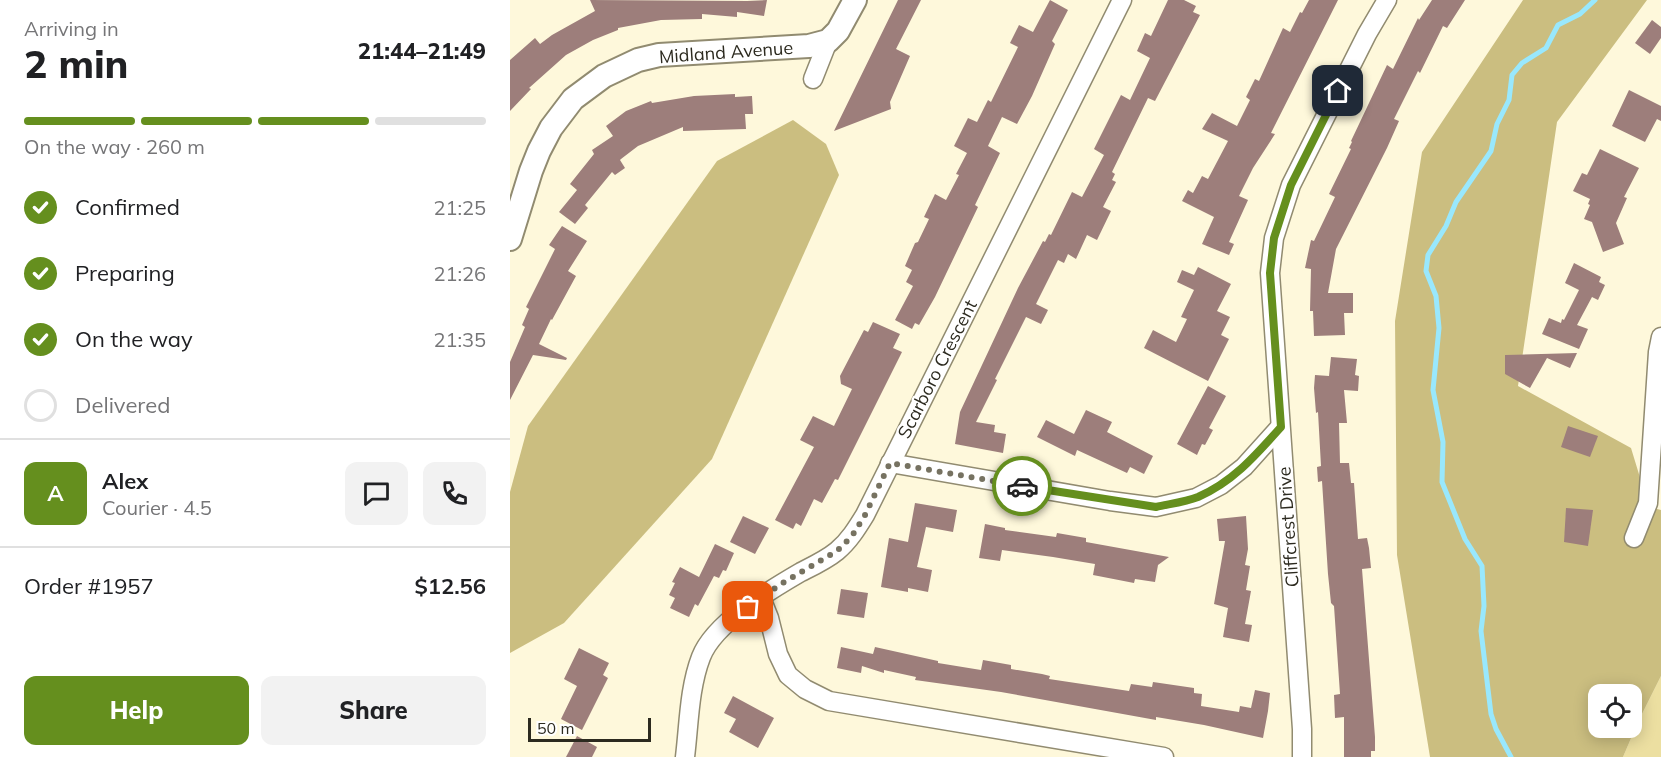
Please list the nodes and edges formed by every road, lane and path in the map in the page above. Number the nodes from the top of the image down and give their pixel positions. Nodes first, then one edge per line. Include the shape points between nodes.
1 (855, 0) edge
2 (1122, 0) edge
3 (1387, 0) edge
4 (828, 40) junction
5 (813, 79) dead end
6 (510, 239) edge
7 (1661, 337) edge
8 (1281, 427) junction
9 (890, 463) junction
10 (1635, 538) dead end
11 (761, 598) junction
12 (685, 757) edge
13 (1164, 757) edge
14 (1302, 757) edge

1 - 4 street, Midland Avenue via 838,31
2 - 9 street, Scarboro Crescent
3 - 8 street, Cliffcrest Drive via 1291,185 1274,238 1270,273
4 - 5 street, Midland Avenue
4 - 6 street, Midland Avenue via 809,46 659,55 604,76 573,99 551,128 531,171
7 - 10 street via 1648,503
8 - 9 street via 1244,467 1221,485 1196,498 1156,507
8 - 14 street, Cliffcrest Drive
9 - 11 street, Scarboro Crescent via 852,536 825,560
11 - 12 street, Scarboro Crescent via 715,634 701,656 694,679
11 - 13 street via 788,675 829,701

